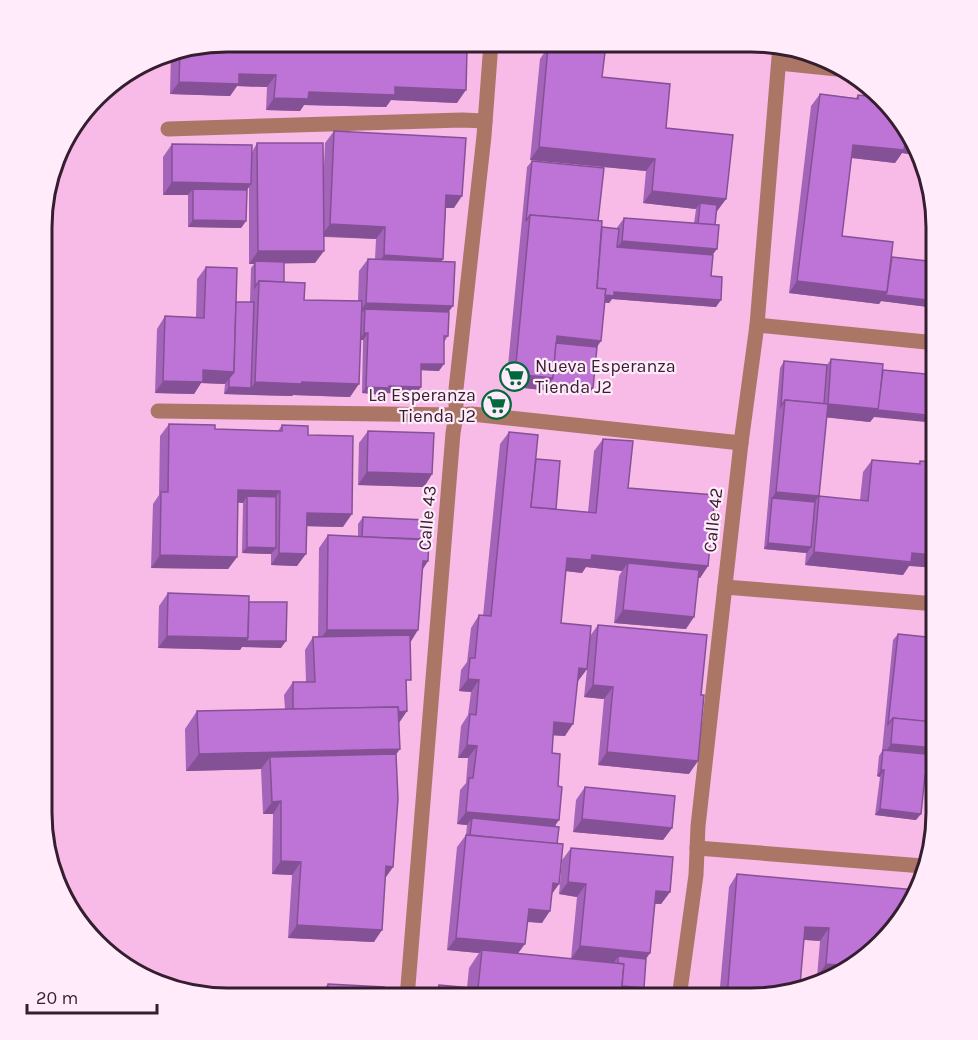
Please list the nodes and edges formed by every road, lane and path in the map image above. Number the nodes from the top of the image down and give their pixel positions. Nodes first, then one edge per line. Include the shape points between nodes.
1 (490, 53) edge
2 (779, 55) edge
3 (778, 63) junction
4 (821, 67) edge
5 (485, 121) junction
6 (168, 129) dead end
7 (757, 325) junction
8 (925, 342) edge
9 (158, 411) dead end
10 (456, 415) junction
11 (741, 443) junction
12 (725, 587) junction
13 (925, 603) edge
14 (697, 848) junction
15 (917, 866) edge
16 (408, 987) edge
17 (681, 987) edge

1 - 5 street, Calle 43
2 - 3 street, Calle 42
3 - 4 street
3 - 7 street, Calle 42
5 - 6 street
5 - 10 street, Calle 43
7 - 8 street
7 - 11 street, Calle 42
9 - 10 street
10 - 11 street
10 - 16 street, Calle 43
11 - 12 street, Calle 42
12 - 13 street
12 - 14 street, Calle 42
14 - 15 street
14 - 17 street, Calle 42

